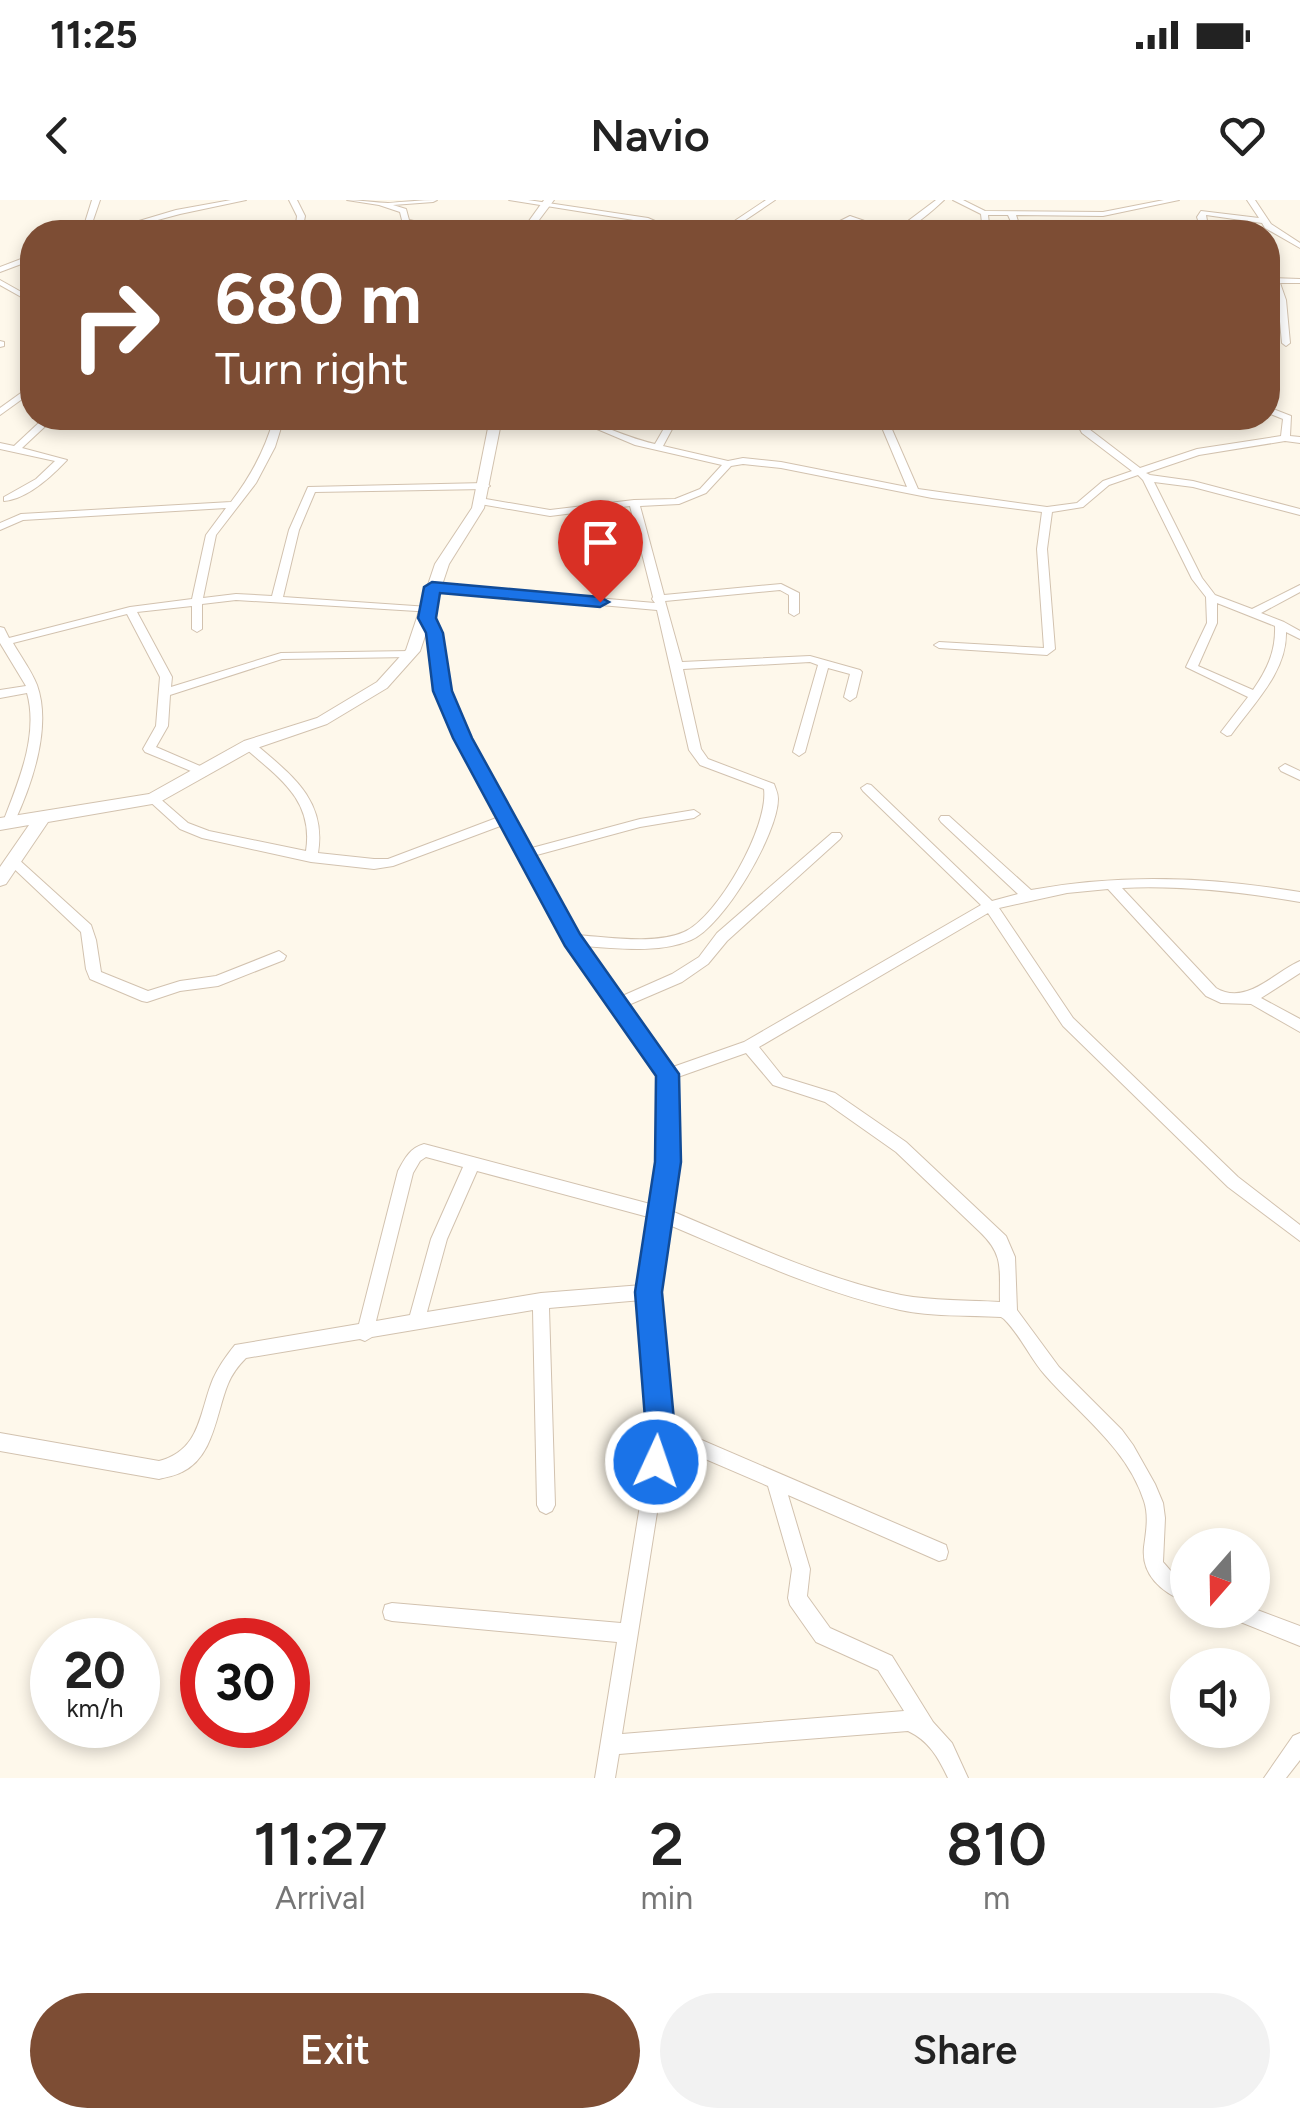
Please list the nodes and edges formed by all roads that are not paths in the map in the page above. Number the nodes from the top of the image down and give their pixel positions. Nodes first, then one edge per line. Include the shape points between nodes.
1 (242, 200) edge
2 (351, 200) edge
3 (513, 200) edge
4 (772, 200) edge
5 (940, 200) edge
6 (957, 200) edge
7 (1036, 200) edge
8 (1092, 200) edge
9 (1135, 200) edge
10 (1175, 200) edge
11 (429, 201) edge
12 (547, 202) edge
13 (380, 203) junction
14 (1142, 209) junction
15 (984, 213) junction
16 (1011, 213) junction
17 (1120, 213) junction
18 (1046, 214) junction
19 (1103, 214) junction
20 (405, 218) joint
21 (150, 220) edge
22 (641, 220) edge
23 (741, 220) edge
24 (915, 220) edge
25 (985, 220) edge
26 (1014, 220) edge
27 (1127, 220) edge
28 (1202, 220) edge
29 (1256, 220) edge
30 (1280, 233) edge
31 (1280, 237) edge
32 (1285, 237) junction
33 (1300, 246) edge
34 (1280, 296) edge
35 (1286, 343) dead end
36 (1280, 415) edge
37 (36, 430) edge
38 (275, 430) edge
39 (494, 430) edge
40 (608, 430) edge
41 (667, 430) edge
42 (888, 430) edge
43 (1084, 430) edge
44 (1285, 438) junction
45 (1300, 440) edge
46 (0, 446) edge
47 (657, 448) junction
48 (14, 450) junction
49 (728, 464) junction
50 (1144, 474) junction
51 (914, 492) junction
52 (482, 494) junction
53 (4, 495) edge
54 (634, 503) junction
55 (236, 505) junction
56 (1047, 510) junction
57 (1300, 512) edge
58 (21, 517) junction
59 (0, 527) edge
60 (432, 587) junction
61 (1300, 588) edge
62 (1211, 597) junction
63 (277, 598) junction
64 (197, 601) junction
65 (659, 603) junction
66 (130, 610) junction
67 (794, 612) dead end
68 (1253, 613) junction
69 (428, 614) junction
70 (1280, 624) junction
71 (197, 629) dead end
72 (3, 636) edge
73 (1300, 636) edge
74 (939, 645) dead end
75 (411, 654) junction
76 (824, 663) junction
77 (677, 666) junction
78 (32, 688) junction
79 (168, 692) junction
80 (0, 694) edge
81 (1253, 694) junction
82 (850, 697) dead end
83 (1227, 732) dead end
84 (248, 745) junction
85 (799, 752) dead end
86 (1284, 768) dead end
87 (203, 772) junction
88 (1300, 776) edge
89 (867, 788) dead end
90 (153, 800) junction
91 (694, 814) dead end
92 (43, 818) junction
93 (506, 818) junction
94 (945, 819) dead end
95 (5, 823) edge
96 (836, 836) dead end
97 (526, 854) junction
98 (310, 857) junction
99 (13, 862) junction
100 (0, 880) edge
101 (1112, 885) junction
102 (1028, 894) junction
103 (1300, 897) edge
104 (990, 906) junction
105 (572, 940) junction
106 (280, 956) dead end
107 (1300, 966) edge
108 (1253, 999) junction
109 (618, 1004) junction
110 (1300, 1026) edge
111 (749, 1046) junction
112 (668, 1074) junction
113 (473, 1162) junction
114 (658, 1214) junction
115 (1300, 1234) edge
116 (649, 1292) junction
117 (541, 1301) junction
118 (1009, 1312) junction
119 (416, 1322) junction
120 (364, 1332) junction
121 (660, 1431) junction
122 (0, 1442) edge
123 (775, 1481) junction
124 (546, 1505) dead end
125 (939, 1552) dead end
126 (1170, 1585) edge
127 (392, 1612) dead end
128 (1270, 1624) edge
129 (629, 1633) junction
130 (1300, 1636) edge
131 (925, 1726) junction
132 (1300, 1744) edge
133 (611, 1746) junction
134 (605, 1778) edge
135 (958, 1778) edge
136 (1274, 1778) edge

1 - 21 street
2 - 13 street
3 - 12 street
4 - 23 street
5 - 24 street
6 - 15 street
7 - 18 street
8 - 19 street
9 - 14 street
10 - 14 street
11 - 13 street
11 - 20 street
12 - 22 street
13 - 20 street
14 - 17 street
15 - 16 street
15 - 25 street
16 - 18 street
16 - 26 street
17 - 19 street
17 - 27 street
18 - 19 street
28 - 29 street via 1204,213
30 - 32 street
31 - 32 street
32 - 33 street
34 - 35 street
36 - 44 street via 1288,418
37 - 48 street
38 - 55 street
39 - 52 street
40 - 47 street
41 - 47 street
42 - 51 street
43 - 50 street
44 - 45 street
44 - 50 street via 1197,452
46 - 48 street
47 - 49 street
48 - 53 street via 62,460 39,481
49 - 51 street via 781,465
49 - 54 street via 692,498
50 - 56 street via 1106,483 1080,505
50 - 57 street
50 - 62 street
51 - 56 street
52 - 54 street via 550,513
52 - 60 street
52 - 63 street via 311,489
53 - 58 street
54 - 65 street
55 - 58 street
55 - 64 street via 214,528
56 - 74 street via 1047,652
58 - 59 street
60 - 65 street
60 - 69 street
61 - 68 street
62 - 68 street
62 - 81 street via 1212,623 1192,667
63 - 64 street
63 - 69 street
64 - 66 street
64 - 71 street
65 - 67 street via 781,587 794,593
65 - 77 street
66 - 72 street
66 - 79 street
68 - 70 street
69 - 75 street
69 - 93 street via 443,691
70 - 73 street
70 - 81 street via 1281,653
72 - 78 street
75 - 79 street via 281,656
75 - 84 street via 354,706
76 - 77 street
76 - 82 street via 856,672
76 - 85 street
77 - 105 street via 694,750 704,762 763,782 774,794 762,840 713,916 692,935 663,942
78 - 80 street
78 - 95 street via 34,744
79 - 87 street via 150,749
81 - 83 street
84 - 87 street
84 - 98 street via 310,805 316,820
86 - 88 street
87 - 90 street
89 - 104 street
90 - 92 street
90 - 98 street via 194,831
91 - 97 street
92 - 95 street
92 - 99 street
93 - 97 street
93 - 98 street via 389,863
94 - 102 street
96 - 109 street via 698,966
97 - 105 street
99 - 100 street
99 - 106 street via 86,929 95,975 137,995 218,981
101 - 102 street
101 - 103 street via 1199,882
101 - 108 street via 1211,992
102 - 104 street
104 - 111 street
104 - 115 street via 1068,1022 1254,1202
105 - 109 street
107 - 108 street
108 - 110 street
109 - 112 street
111 - 112 street
111 - 118 street via 778,1081 830,1097 902,1147 1000,1241
112 - 114 street via 668,1162
113 - 114 street
113 - 119 street via 439,1239
113 - 120 street via 424,1150 415,1156 390,1223
114 - 116 street
114 - 118 street via 874,1295
116 - 117 street
116 - 121 street
117 - 119 street
117 - 124 street
118 - 126 street via 1136,1465 1154,1504 1156,1570
119 - 120 street
120 - 122 street via 241,1350 220,1381 196,1452 176,1469
121 - 123 street
121 - 129 street
123 - 125 street
123 - 131 street via 801,1569 797,1598 823,1634 885,1663
127 - 129 street
128 - 130 street
129 - 133 street
131 - 133 street via 908,1721
131 - 135 street via 942,1741
132 - 136 street
133 - 134 street

